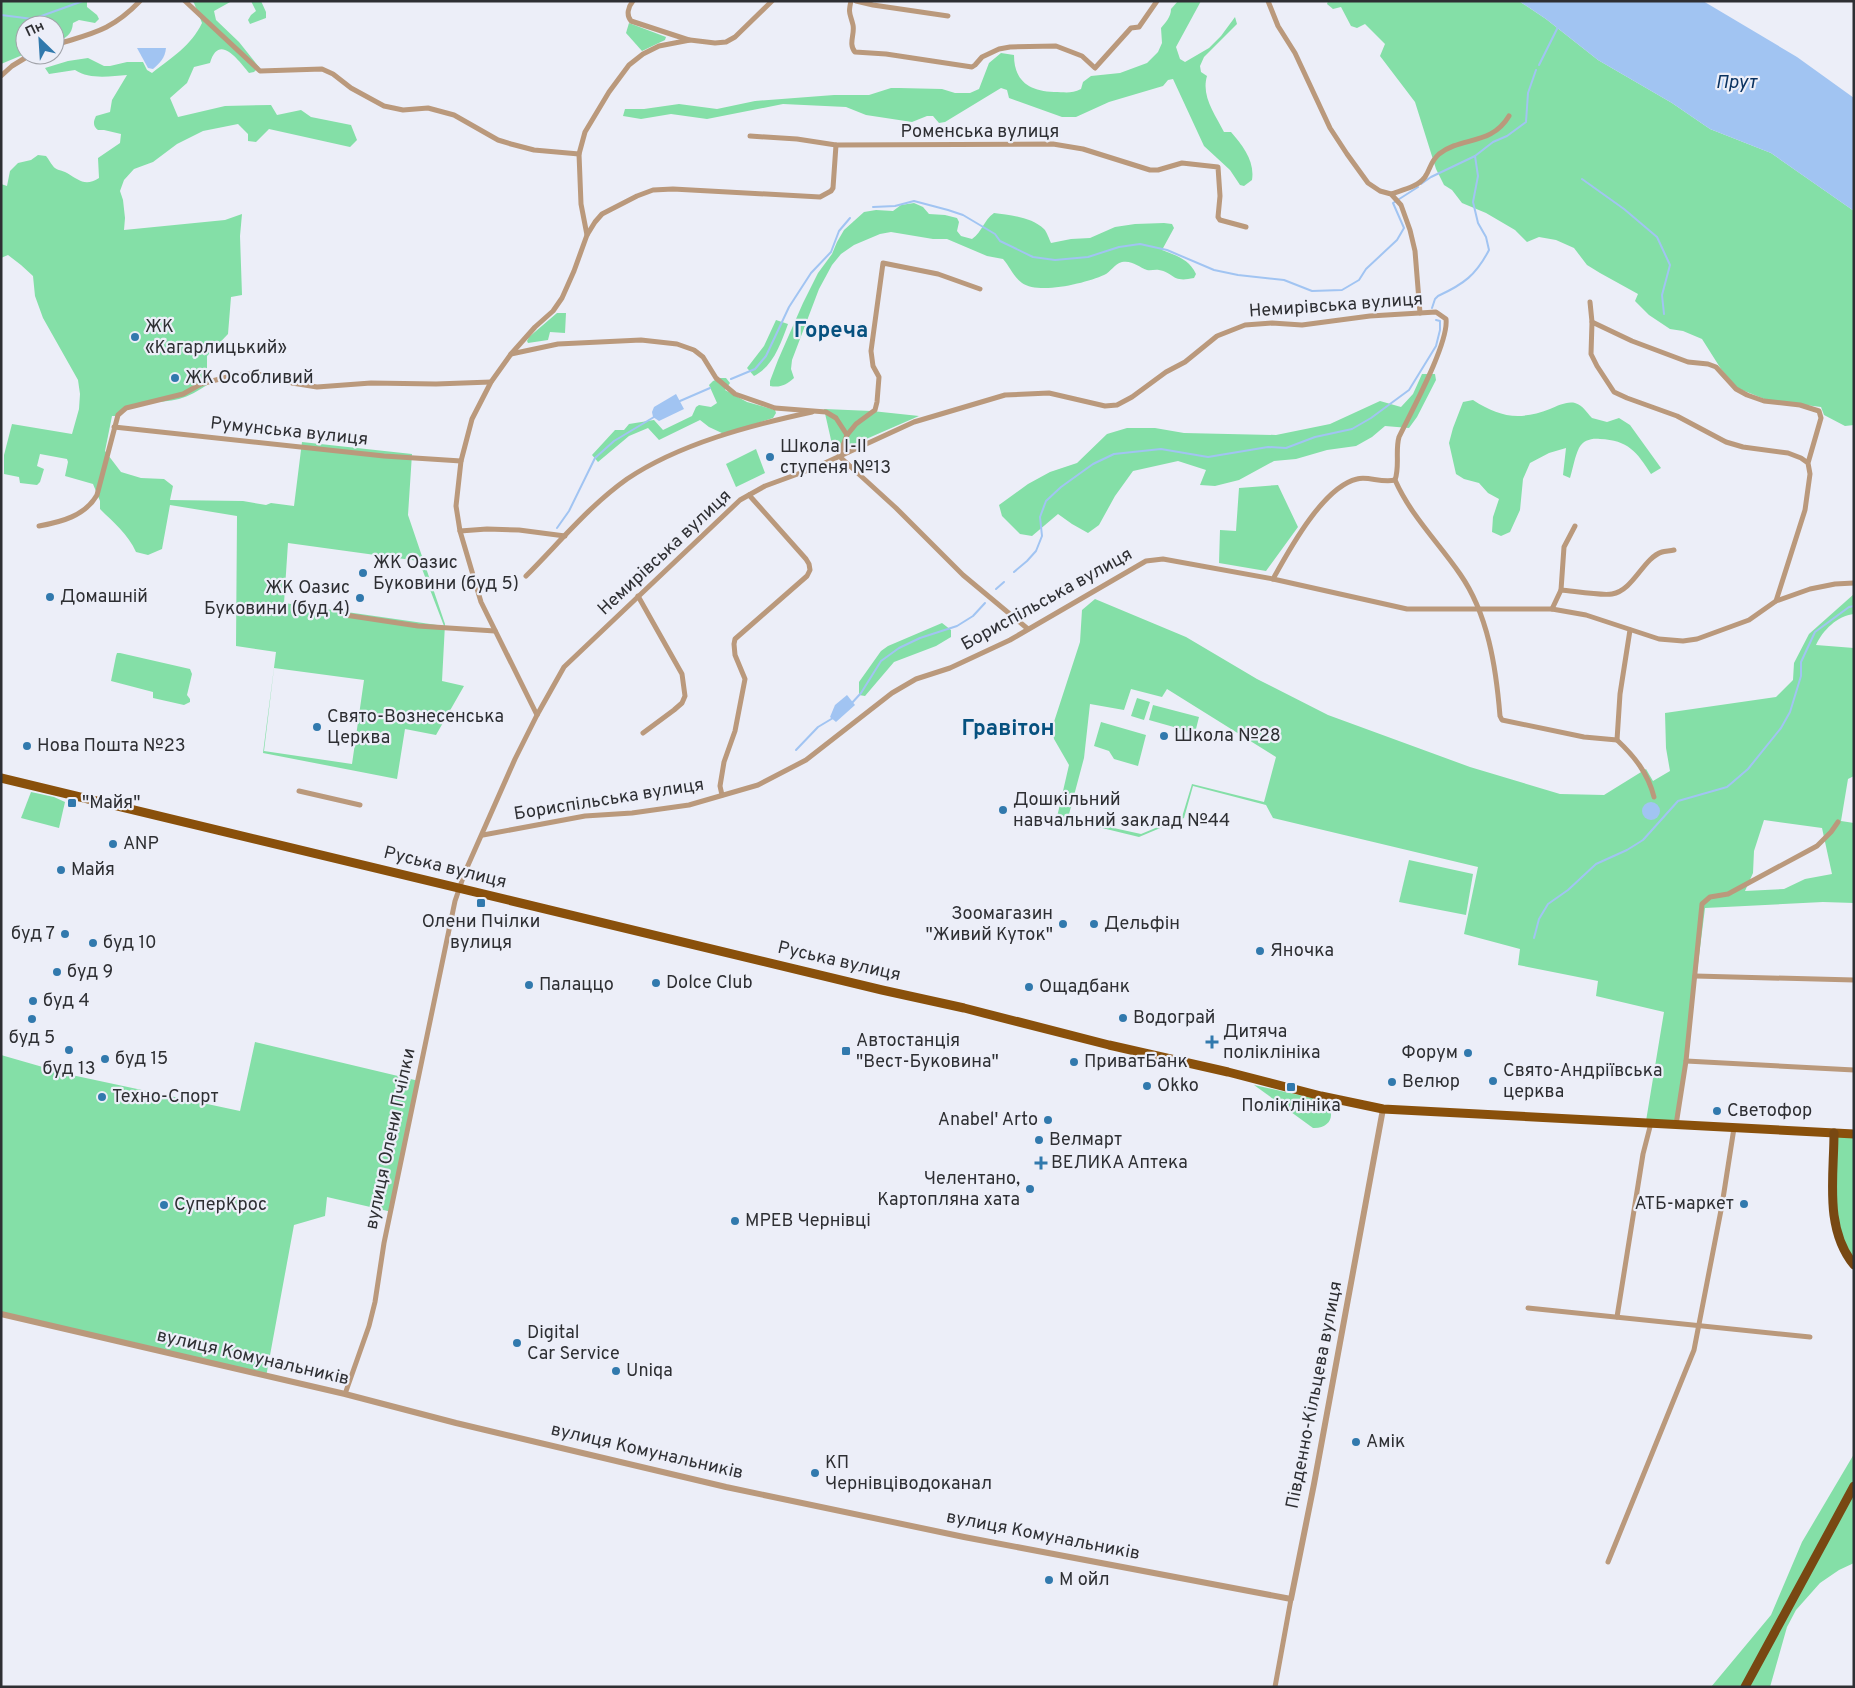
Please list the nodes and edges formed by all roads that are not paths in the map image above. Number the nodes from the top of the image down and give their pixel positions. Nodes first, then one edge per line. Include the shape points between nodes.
1 (140, 1) edge
2 (185, 1) edge
3 (633, 1) edge
4 (772, 1) edge
5 (850, 1) edge
6 (856, 1) edge
7 (1157, 1) edge
8 (1268, 1) edge
9 (948, 16) dead end
10 (690, 40) junction
11 (65, 42) edge
12 (15, 64) edge
13 (1, 76) edge
14 (1509, 116) dead end
15 (750, 136) dead end
16 (836, 145) junction
17 (579, 154) junction
18 (1392, 195) junction
19 (1246, 227) dead end
20 (587, 235) junction
21 (980, 289) dead end
22 (1590, 302) dead end
23 (1420, 313) junction
24 (1592, 322) junction
25 (511, 354) junction
26 (490, 382) junction
27 (817, 411) junction
28 (114, 427) junction
29 (846, 435) junction
30 (839, 456) junction
31 (461, 461) junction
32 (1808, 463) junction
33 (1395, 480) junction
34 (749, 495) junction
35 (39, 526) dead end
36 (1575, 526) dead end
37 (460, 531) junction
38 (565, 536) junction
39 (1674, 550) dead end
40 (526, 576) dead end
41 (1273, 579) junction
42 (1854, 583) edge
43 (1561, 590) junction
44 (638, 596) junction
45 (1776, 601) junction
46 (1480, 608) junction
47 (1552, 609) junction
48 (345, 615) dead end
49 (1028, 629) junction
50 (1630, 630) junction
51 (495, 631) junction
52 (537, 715) junction
53 (643, 733) dead end
54 (1617, 740) junction
55 (1, 778) edge
56 (299, 791) dead end
57 (722, 795) junction
58 (1654, 797) dead end
59 (360, 805) dead end
60 (1838, 822) dead end
61 (483, 835) junction
62 (459, 888) junction
63 (1695, 976) junction
64 (1854, 980) edge
65 (1686, 1061) junction
66 (1854, 1070) edge
67 (1384, 1109) junction
68 (1651, 1123) junction
69 (1676, 1125) junction
70 (1734, 1128) junction
71 (1834, 1133) junction
72 (1854, 1134) edge
73 (1854, 1264) edge
74 (1528, 1308) dead end
75 (1, 1314) edge
76 (1617, 1317) junction
77 (1700, 1327) junction
78 (1810, 1337) dead end
79 (345, 1394) junction
80 (1854, 1486) edge
81 (1608, 1562) dead end
82 (1291, 1599) junction
83 (1275, 1687) edge
84 (1745, 1687) edge

1 - 11 street via 106,28
2 - 17 street via 260,71 322,69 384,106 404,110 428,108 454,115 511,144 534,150
3 - 10 street via 629,6 631,21
4 - 10 street via 726,42
5 - 7 street via 852,49 856,52 972,67 982,57 1010,46 1056,46 1082,56 1095,68 1131,28 1138,27
6 - 9 street
8 - 18 street via 1330,128 1368,183
10 - 17 street via 659,46 629,65 585,132
12 - 13 street
14 - 18 street via 1503,126 1486,136 1440,153 1430,164 1425,177
15 - 16 street, Роменська вулиця
16 - 19 street, Роменська вулиця via 1052,144 1083,149 1150,170 1182,163 1218,167 1218,217
16 - 20 street via 833,188 820,197 653,190 602,214
17 - 20 street via 581,204
18 - 23 street via 1401,205 1410,230
20 - 25 street via 562,298
21 - 29 street via 938,274 883,262 871,351 879,377 877,402 875,410
22 - 24 street
23 - 30 street, Немирівська вулиця via 1302,325 1245,325 1217,336 1185,362 1117,406 1049,393 1005,395 914,422
23 - 33 street, Немирівська вулиця via 1436,312 1446,319 1447,327 1442,346 1399,437
24 - 32 street via 1591,354 1614,392 1677,416 1726,442 1788,453
24 - 32 street via 1688,362 1716,367 1736,389 1747,395 1819,412 1821,418
25 - 26 street
25 - 27 street via 558,344 642,340 677,344 703,357 716,378 735,394 775,408
26 - 28 street via 317,386 292,383 278,376 250,374 201,384 183,394 126,408 118,415
26 - 31 street via 472,419
27 - 29 street via 836,418
27 - 38 street via 763,423 676,453 628,479 594,506
28 - 31 street, Румунська вулиця via 384,456
28 - 35 street via 97,496 91,505 57,523
29 - 30 street
30 - 34 street, Немирівська вулиця
30 - 49 street via 963,575
31 - 37 street via 456,506
32 - 45 street via 1810,474 1805,510
33 - 41 street via 1358,478 1321,504
33 - 46 street via 1408,506 1459,572
34 - 44 street, Немирівська вулиця
34 - 57 street via 806,559 810,570 734,644 735,655 746,679 735,731 724,762 720,786
36 - 43 street via 1564,546
37 - 38 street via 519,530
37 - 51 street via 481,602
38 - 40 street
39 - 43 street via 1661,552 1652,558 1631,582 1612,594
41 - 46 street, Бориспільська вулиця via 1407,610
41 - 49 street, Бориспільська вулиця via 1163,559 1146,561
42 - 45 street, Бориспільська вулиця via 1810,589
43 - 47 street
44 - 52 street, Немирівська вулиця via 564,667
44 - 53 street via 682,674 685,696 682,703
45 - 50 street, Бориспільська вулиця via 1749,620 1697,640 1659,639
46 - 47 street, Бориспільська вулиця
46 - 54 street via 1496,671 1502,720 1584,737
47 - 50 street, Бориспільська вулиця
48 - 51 street via 418,626
49 - 57 street, Бориспільська вулиця via 950,668 916,679 892,693 806,760 758,785
50 - 54 street
51 - 52 street
52 - 61 street, Немирівська вулиця
54 - 58 street via 1639,763
55 - 62 main road, Руська вулиця
56 - 59 street
57 - 61 street, Бориспільська вулиця via 689,805 585,816
60 - 63 street via 1817,846 1728,894 1710,897 1702,904
61 - 62 street, Немирівська вулиця
62 - 67 main road, Руська вулиця
62 - 79 street, вулиця Олени Пчілки via 384,1244 375,1302
63 - 64 street
63 - 65 street
65 - 66 street
65 - 69 street
67 - 68 main road, Руська вулиця
67 - 82 street, Південно-Кільцева вулиця
68 - 69 main road, Руська вулиця
68 - 76 street via 1643,1154
69 - 70 main road, Руська вулиця
70 - 71 main road, Руська вулиця
70 - 77 street
71 - 72 main road, Руська вулиця
71 - 73 highway via 1834,1213 1840,1244
74 - 76 street
75 - 79 street, вулиця Комунальників
76 - 77 street
77 - 78 street
77 - 81 street via 1694,1350
79 - 82 street, вулиця Комунальників via 726,1487 974,1539
80 - 84 highway
82 - 83 street, Південно-Кільцева вулиця

